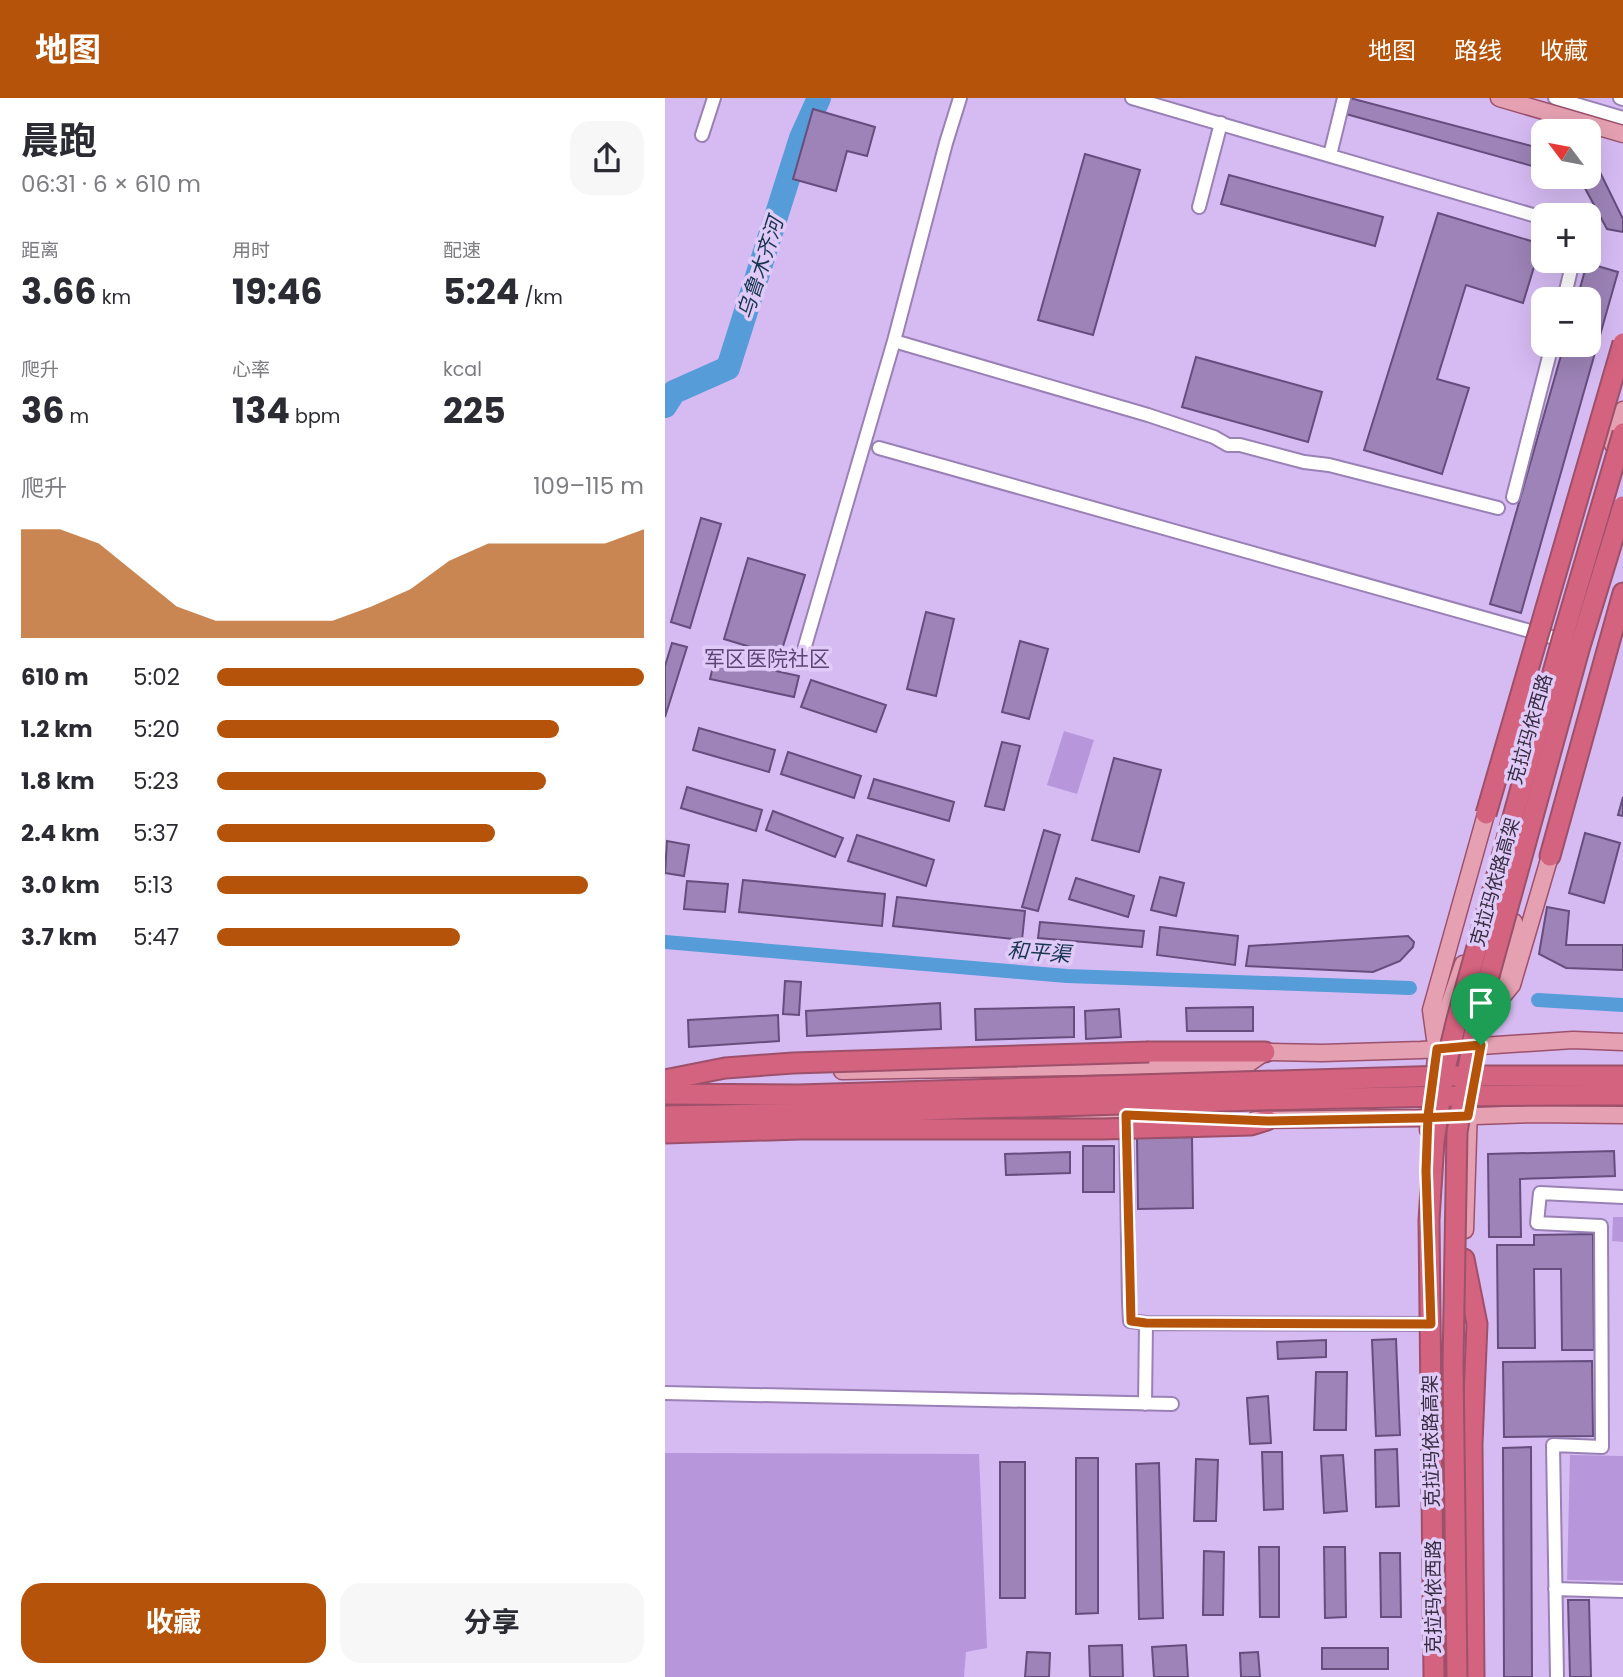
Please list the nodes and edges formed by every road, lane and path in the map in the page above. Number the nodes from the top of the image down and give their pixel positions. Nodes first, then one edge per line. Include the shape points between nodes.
1 (714, 98) edge
2 (960, 98) edge
3 (1132, 98) edge
4 (1344, 98) edge
5 (1499, 98) edge
6 (1555, 98) edge
7 (1623, 118) edge
8 (1221, 123) junction
9 (1623, 134) edge
10 (702, 135) dead end
11 (1329, 155) junction
12 (1199, 207) dead end
13 (1531, 214) edge
14 (894, 341) junction
15 (1623, 343) edge
16 (1549, 357) edge
17 (1623, 410) edge
18 (1623, 433) edge
19 (879, 448) dead end
20 (1513, 497) dead end
21 (1623, 506) edge
22 (1498, 508) dead end
23 (1623, 521) edge
24 (1623, 593) edge
25 (1555, 638) junction
26 (805, 646) dead end
27 (1589, 646) junction
28 (1486, 814) joint
29 (1550, 856) joint
30 (1487, 1015) junction
31 (1623, 1042) edge
32 (1481, 1045) junction
33 (1437, 1049) junction
34 (1265, 1052) junction
35 (665, 1073) edge
36 (1623, 1076) edge
37 (665, 1080) edge
38 (665, 1094) edge
39 (1623, 1095) edge
40 (1126, 1115) junction
41 (1623, 1115) edge
42 (665, 1116) edge
43 (1428, 1116) junction
44 (1468, 1116) junction
45 (1267, 1121) junction
46 (665, 1136) edge
47 (1623, 1197) edge
48 (1464, 1259) junction
49 (1146, 1323) junction
50 (1431, 1324) junction
51 (665, 1393) edge
52 (1145, 1404) junction
53 (1172, 1404) dead end
54 (1555, 1590) junction
55 (1623, 1591) edge
56 (1434, 1677) edge
57 (1459, 1677) edge
58 (1474, 1677) edge
59 (1557, 1677) edge

1 - 10 street
2 - 14 street
3 - 8 street
4 - 11 street
5 - 9 main road
6 - 7 street
8 - 11 street
8 - 12 street
11 - 13 street
14 - 22 street via 1148,415 1228,445
14 - 26 street
15 - 28 highway, bridge
16 - 20 street
17 - 25 main road, 克拉玛依西路
18 - 56 highway, 克拉玛依路高架, bridge via 1444,1073 1429,1220
19 - 25 street
21 - 57 highway, 克拉玛依路高架, bridge via 1476,1023 1457,1132 1453,1365
23 - 27 main road, 克拉玛依西路
24 - 29 highway
25 - 27 street
25 - 33 main road, 克拉玛依西路
27 - 30 main road, 克拉玛依西路
28 - 33 main road via 1431,1010
29 - 30 main road via 1512,985
30 - 32 main road, 克拉玛依西路
31 - 32 main road
32 - 33 main road
32 - 44 main road, 克拉玛依西路
33 - 34 main road
33 - 43 main road, 克拉玛依西路
34 - 35 main road via 1248,1064
34 - 37 highway, bridge via 793,1063 725,1068
36 - 38 highway, bridge
39 - 42 highway, bridge via 1444,1095
40 - 45 main road
40 - 46 main road
40 - 49 street via 1131,1321
41 - 44 main road
43 - 44 main road
43 - 45 main road
43 - 50 main road, 克拉玛依西路
44 - 48 main road, 克拉玛依西路
45 - 46 highway, bridge via 1102,1129 801,1129
47 - 54 street via 1540,1193 1537,1223 1601,1226 1602,1447 1553,1445
48 - 57 main road, 克拉玛依西路
48 - 58 highway via 1477,1324 1472,1444
49 - 50 street
49 - 52 street
50 - 56 main road, 克拉玛依西路
51 - 52 street
52 - 53 street
54 - 55 street
54 - 59 street

